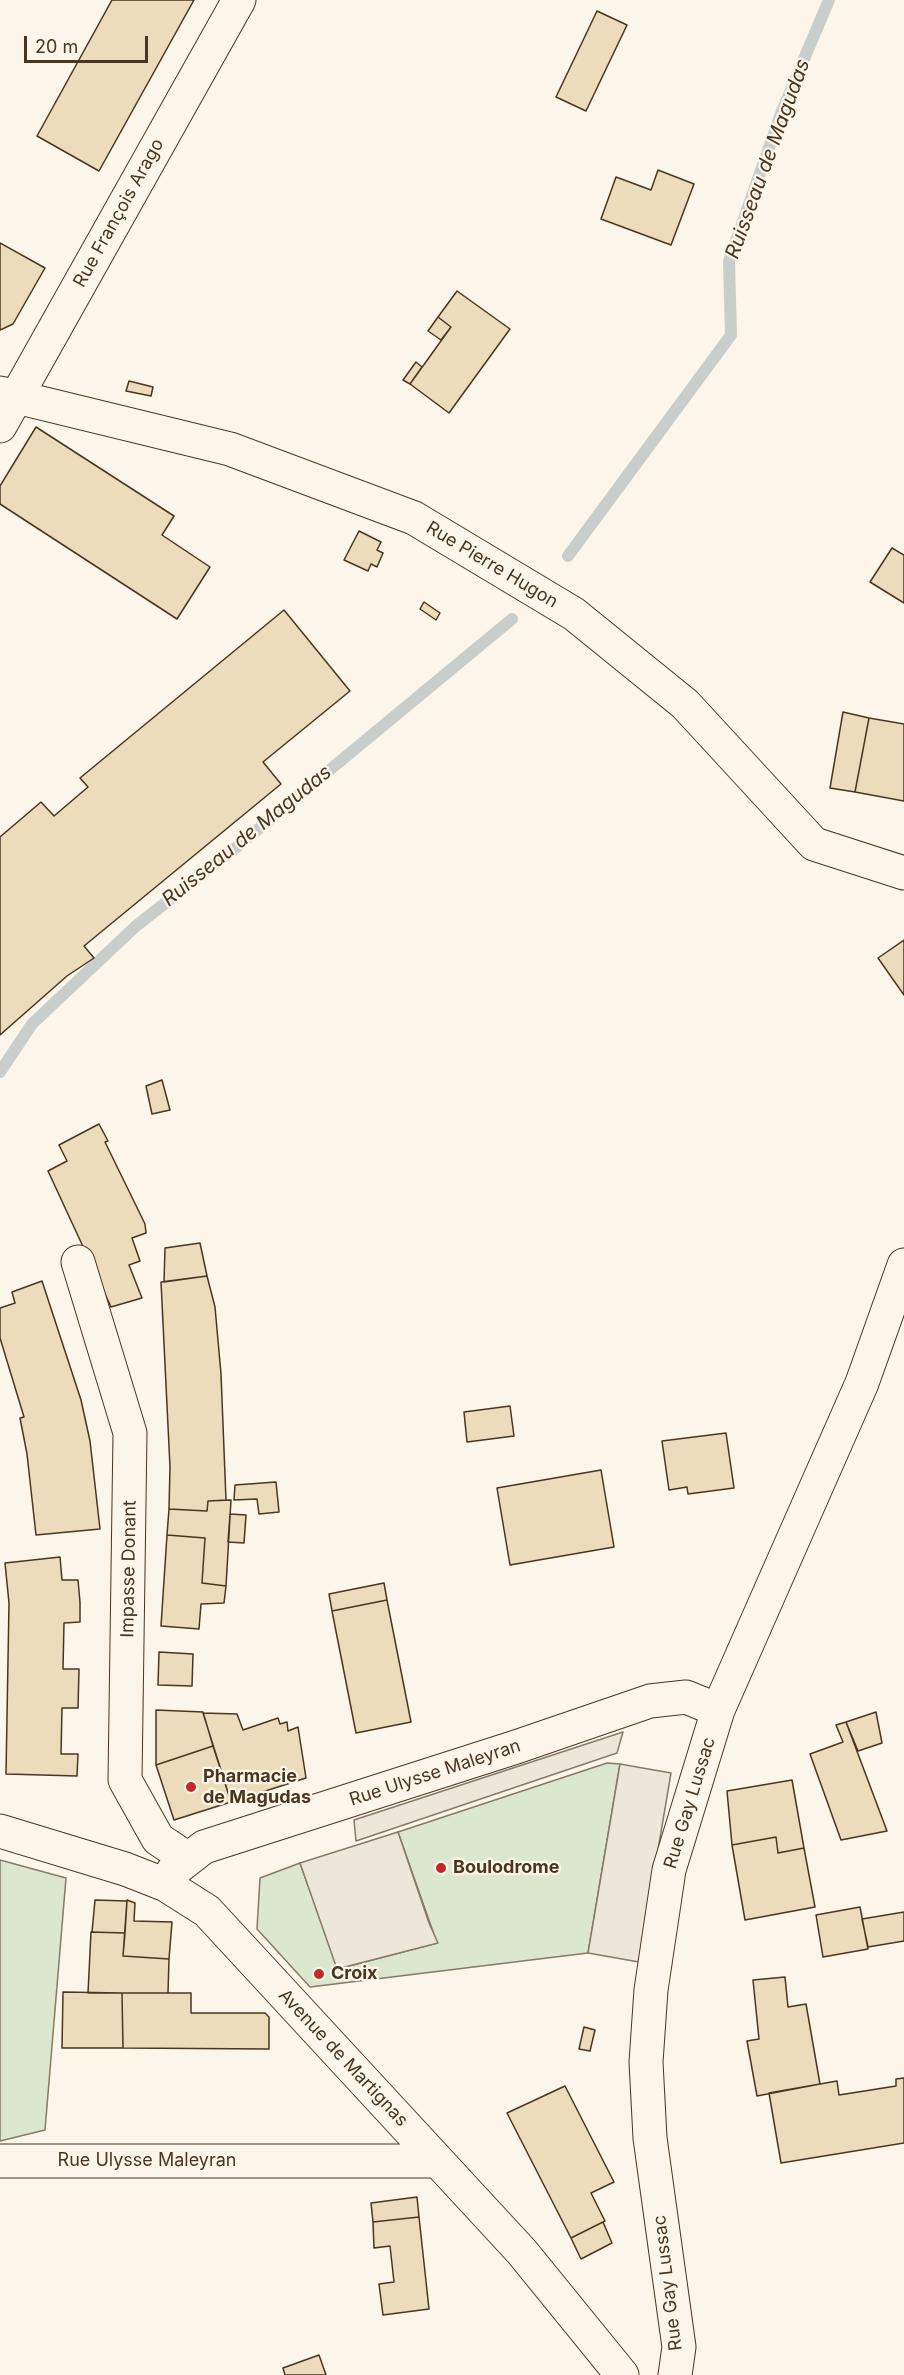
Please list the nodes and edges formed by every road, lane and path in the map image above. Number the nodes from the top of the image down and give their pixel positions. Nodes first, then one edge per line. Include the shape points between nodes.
1 (239, 0) edge
2 (8, 395) edge
3 (0, 426) edge
4 (904, 873) edge
5 (78, 1262) dead end
6 (904, 1265) edge
7 (718, 1710) junction
8 (0, 1831) edge
9 (188, 1859) junction
10 (165, 1885) junction
11 (0, 2161) edge
12 (438, 2162) junction
13 (622, 2375) edge
14 (675, 2375) edge

1 - 2 street, Rue François Arago
2 - 3 street, Rue François Arago
2 - 4 street, Rue Pierre Hugon via 230,449 414,518 573,614 685,704 814,844
5 - 9 street, Impasse Donant via 130,1433 125,1780 158,1839
6 - 7 street, Rue Gay Lussac via 862,1383
7 - 9 street, Rue Ulysse Maleyran via 686,1697 650,1701 204,1847
7 - 14 street, Rue Gay Lussac via 669,1870 651,1990 646,2062 650,2138 679,2347
8 - 10 street, Avenue de Martignas
9 - 10 street, Rue Ulysse Maleyran via 174,1869
10 - 12 street, Avenue de Martignas via 207,1911
11 - 12 street, Rue Ulysse Maleyran
12 - 13 street, Avenue de Martignas via 522,2252

